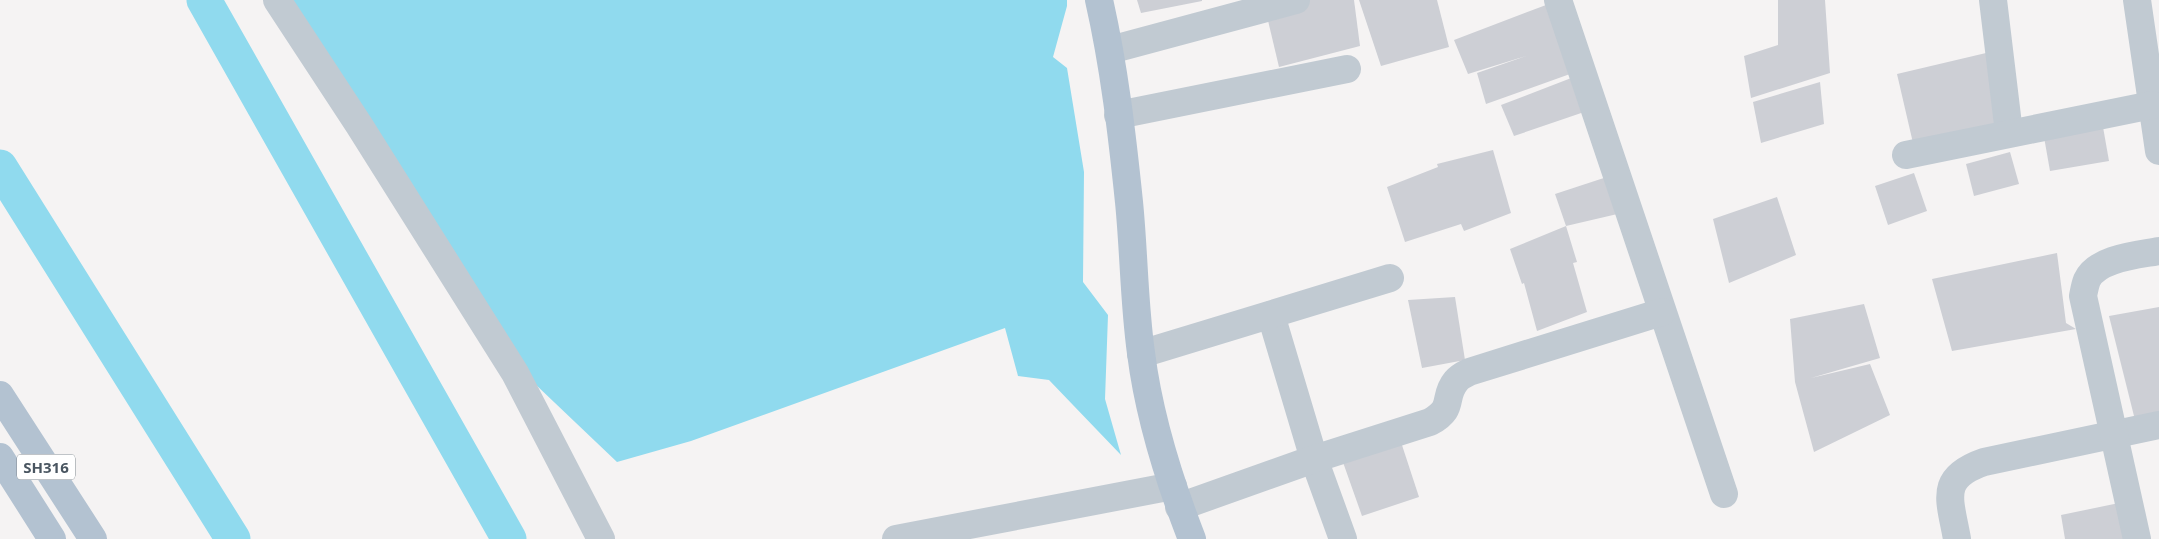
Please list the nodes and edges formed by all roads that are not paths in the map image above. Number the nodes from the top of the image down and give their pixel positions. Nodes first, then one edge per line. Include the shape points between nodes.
1 (277, 0) edge
2 (1099, 0) edge
3 (1296, 0) edge
4 (1558, 0) edge
5 (1993, 0) edge
6 (2137, 0) edge
7 (1110, 50) junction
8 (1346, 69) dead end
9 (2152, 105) junction
10 (1118, 115) junction
11 (2009, 133) junction
12 (2159, 151) edge
13 (1906, 155) dead end
14 (2159, 251) edge
15 (1390, 278) dead end
16 (1662, 312) junction
17 (1271, 315) junction
18 (1141, 354) junction
19 (0, 395) edge
20 (2159, 425) edge
21 (2114, 434) junction
22 (0, 457) edge
23 (1314, 459) junction
24 (1724, 494) dead end
25 (1176, 496) junction
26 (52, 539) edge
27 (93, 539) edge
28 (601, 539) edge
29 (896, 539) edge
30 (1192, 539) edge
31 (1343, 539) edge
32 (1957, 539) edge
33 (2136, 539) edge

1 - 28 street via 515,373
2 - 7 main road
3 - 7 street
4 - 16 street
5 - 11 street
6 - 9 street
7 - 10 main road
8 - 10 street
9 - 11 street
9 - 12 street
10 - 18 main road via 1129,203
11 - 13 street
14 - 21 street via 2117,259 2101,266 2087,279 2083,296
15 - 17 street
16 - 23 street via 1469,372 1456,379 1441,416
16 - 24 street
17 - 18 street
17 - 23 street
18 - 25 main road via 1157,432
19 - 27 main road, SH316
20 - 21 street
21 - 32 street via 1966,468 1954,480 1949,497
21 - 33 street
22 - 26 main road, SH316
23 - 25 street
23 - 31 street
25 - 29 street
25 - 30 main road

